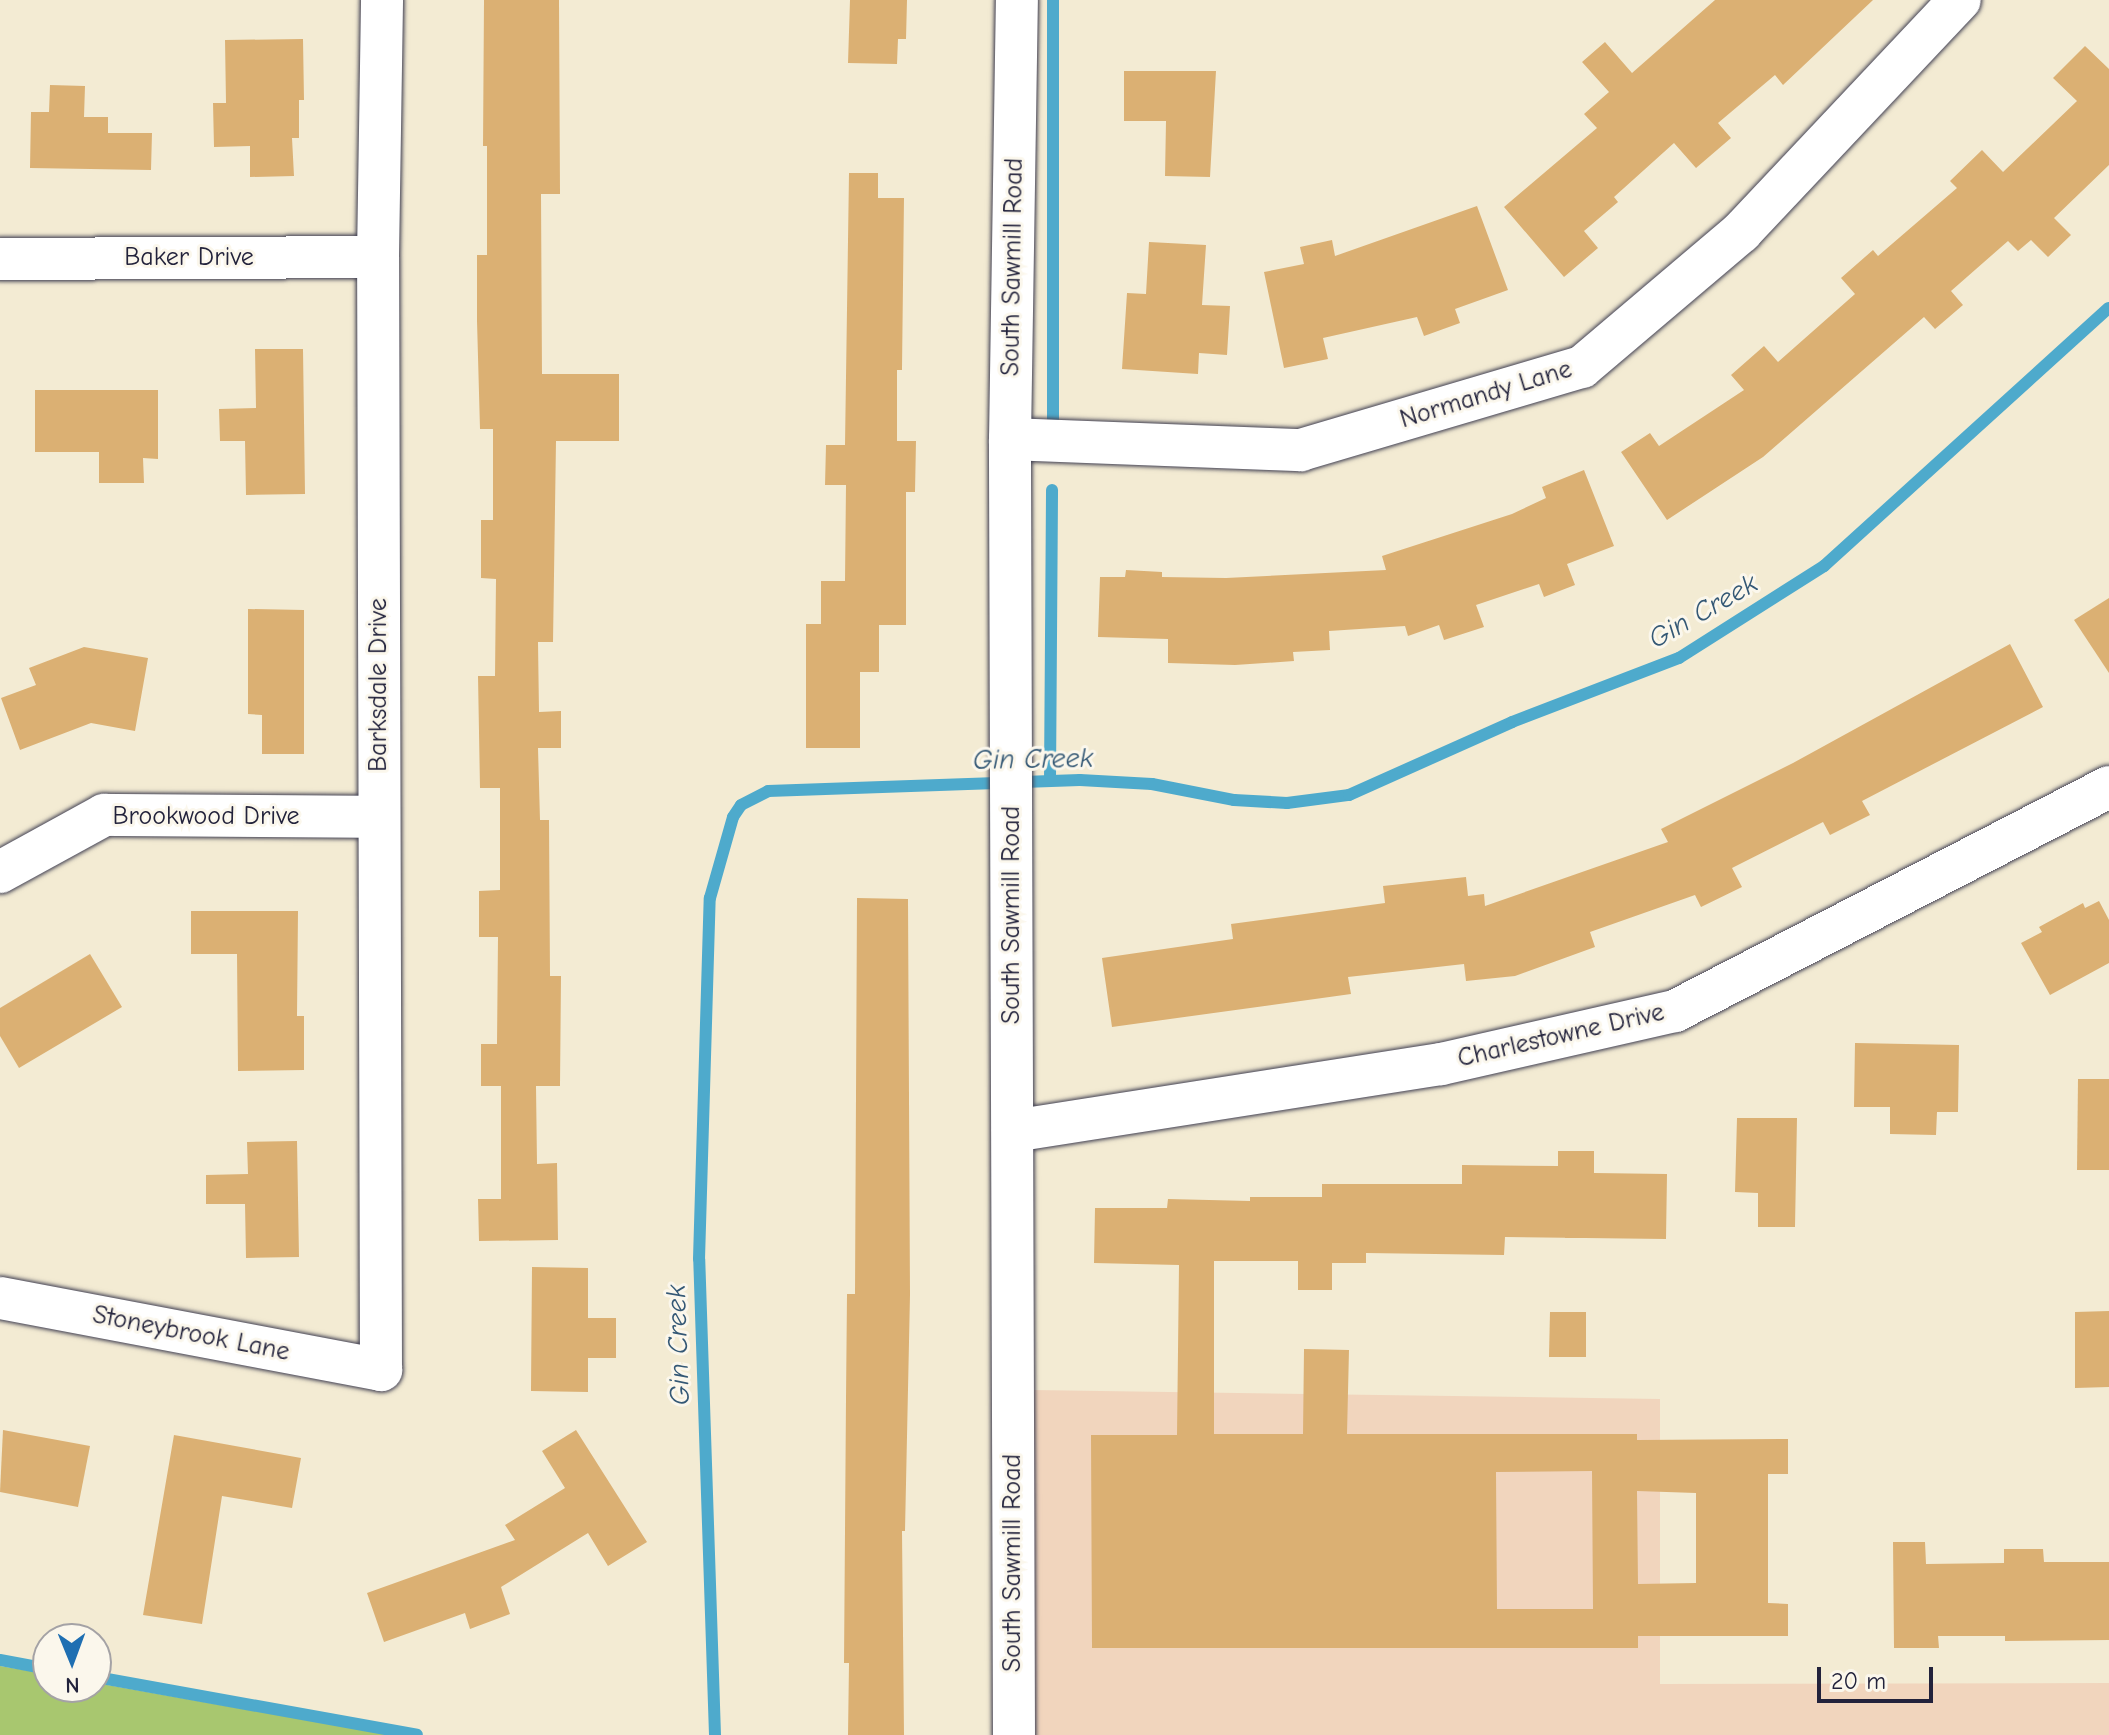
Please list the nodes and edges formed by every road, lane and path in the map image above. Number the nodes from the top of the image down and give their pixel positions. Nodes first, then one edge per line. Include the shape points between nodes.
1 (382, 0) edge
2 (1017, 0) edge
3 (1960, 0) edge
4 (378, 257) junction
5 (0, 259) edge
6 (1010, 439) junction
7 (2109, 787) edge
8 (379, 817) junction
9 (0, 872) edge
10 (1013, 1131) junction
11 (0, 1298) edge
12 (381, 1370) joint
13 (1014, 1735) edge

1 - 4 street, Barksdale Drive
2 - 6 street, South Sawmill Road
3 - 6 street, Normandy Lane via 1741,232 1582,367 1301,450
4 - 5 street, Baker Drive
4 - 8 street, Barksdale Drive
6 - 10 street, South Sawmill Road
7 - 10 street, Charlestowne Drive via 1675,1011 1441,1064
8 - 9 street, Brookwood Drive via 104,815
8 - 12 street, Barksdale Drive
10 - 13 street, South Sawmill Road
11 - 12 street, Stoneybrook Lane

